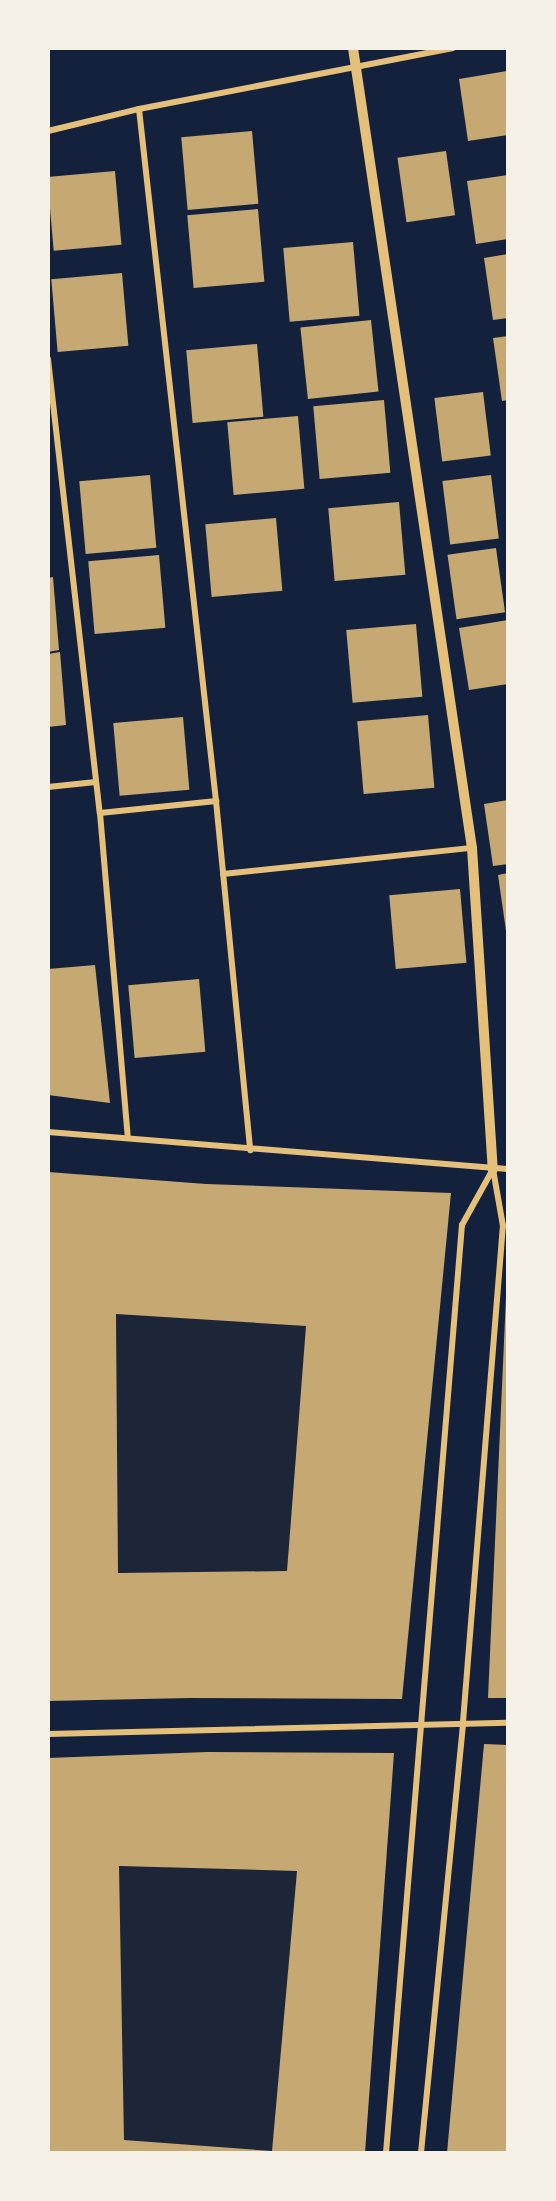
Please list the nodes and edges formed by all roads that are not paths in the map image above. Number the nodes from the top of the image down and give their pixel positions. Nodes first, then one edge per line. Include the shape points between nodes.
1 (353, 48) edge
2 (453, 48) edge
3 (356, 67) junction
4 (139, 109) junction
5 (48, 131) edge
6 (48, 359) edge
7 (96, 782) junction
8 (48, 787) edge
9 (216, 801) junction
10 (100, 813) junction
11 (472, 848) junction
12 (224, 874) junction
13 (48, 1132) edge
14 (128, 1137) junction
15 (250, 1150) junction
16 (493, 1169) junction
17 (508, 1169) edge
18 (463, 1722) junction
19 (508, 1723) edge
20 (420, 1724) junction
21 (48, 1734) edge
22 (386, 2153) edge
23 (421, 2153) edge

1 - 3 street
2 - 3 street
3 - 4 street
3 - 11 street
4 - 5 street
4 - 9 street
6 - 7 street
7 - 8 street
7 - 10 street
9 - 10 street
9 - 12 street
10 - 14 street
11 - 12 street
11 - 16 street
12 - 15 street
13 - 14 street
14 - 15 street
15 - 16 street
16 - 17 street
16 - 18 street via 503,1226
16 - 20 street via 462,1225
18 - 19 street
18 - 20 street
18 - 23 street
20 - 21 street
20 - 22 street

